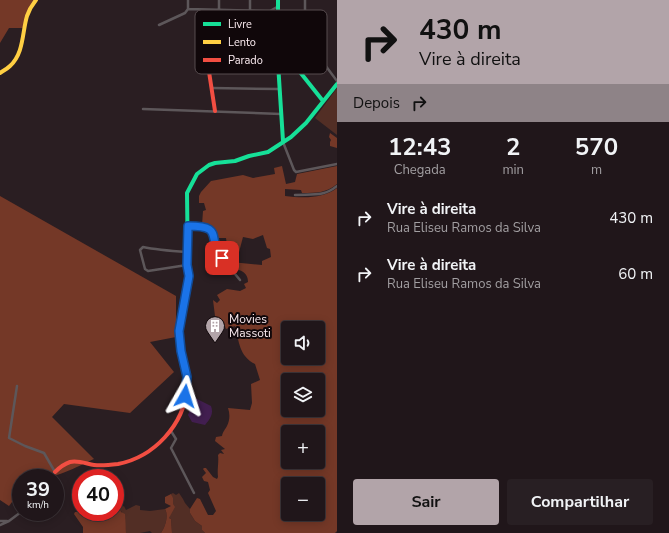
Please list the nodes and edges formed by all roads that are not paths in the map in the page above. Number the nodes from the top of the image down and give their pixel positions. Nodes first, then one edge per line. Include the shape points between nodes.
1 (36, 0) edge
2 (188, 0) edge
3 (219, 0) edge
4 (250, 0) edge
5 (278, 0) edge
6 (305, 0) edge
7 (277, 7) junction
8 (188, 10) junction
9 (219, 10) junction
10 (250, 10) junction
11 (277, 10) edge
12 (305, 10) edge
13 (159, 25) dead end
14 (327, 69) edge
15 (0, 73) edge
16 (210, 74) edge
17 (278, 74) edge
18 (301, 74) edge
19 (337, 83) edge
20 (212, 88) junction
21 (279, 89) junction
22 (323, 101) junction
23 (143, 109) dead end
24 (215, 111) junction
25 (281, 114) junction
26 (283, 141) junction
27 (337, 164) edge
28 (337, 186) edge
29 (295, 195) dead end
30 (188, 226) junction
31 (188, 252) junction
32 (187, 265) junction
33 (240, 280) dead end
34 (17, 386) dead end
35 (172, 431) junction
36 (52, 469) edge
37 (58, 469) edge
38 (194, 492) dead end
39 (12, 519) edge
40 (0, 521) edge
41 (9, 521) junction
42 (0, 525) edge

1 - 15 street via 29,10 20,50 11,66
2 - 8 street
3 - 9 street
4 - 10 street
5 - 7 street
6 - 12 street
7 - 10 street via 270,10
7 - 11 street
8 - 9 street
8 - 13 street
9 - 10 street
14 - 19 street
16 - 20 street
17 - 21 street
18 - 22 street
19 - 22 street
20 - 21 street
20 - 24 street
21 - 25 street
22 - 26 street via 298,131
23 - 24 street
24 - 25 street
25 - 26 street
26 - 27 street via 296,172
26 - 30 street via 268,152 235,161 213,163 204,168 192,182 187,193
28 - 29 street via 324,194
30 - 31 street
30 - 33 street via 204,227 213,232 216,251
31 - 32 street
31 - 32 street via 143,247 140,250 148,271
32 - 35 street via 188,280 179,331 187,382 181,413
34 - 36 street via 9,438 44,453
35 - 37 street via 152,450 137,459 104,465 70,461
35 - 38 street via 176,439 171,448
39 - 41 street
40 - 41 street
41 - 42 street

